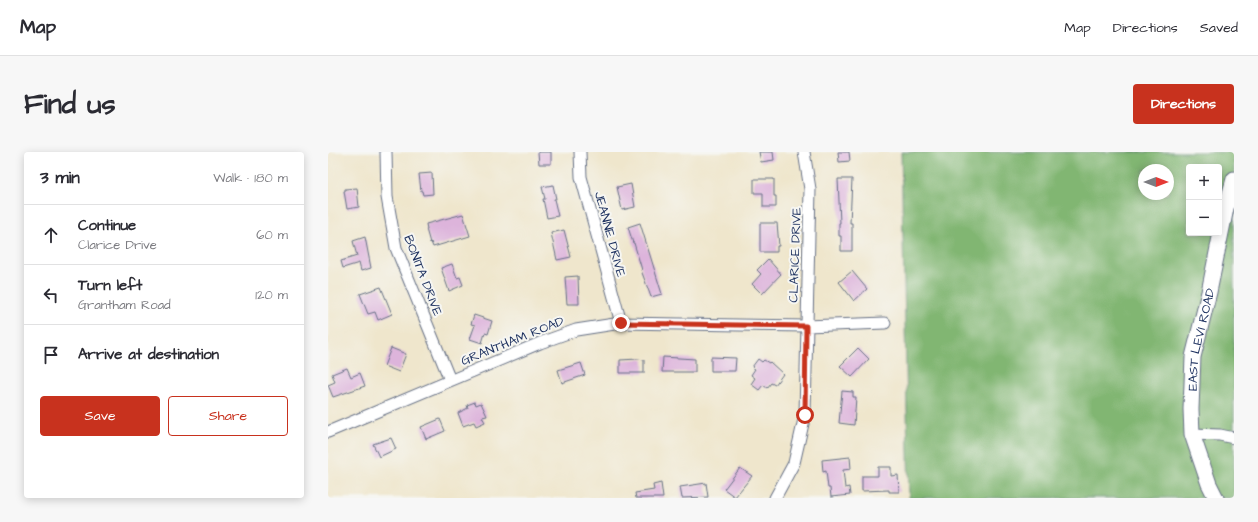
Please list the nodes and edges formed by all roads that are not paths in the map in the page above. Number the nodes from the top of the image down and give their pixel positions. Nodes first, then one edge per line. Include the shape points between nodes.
1 (386, 152) edge
2 (580, 152) edge
3 (804, 152) edge
4 (1234, 179) edge
5 (621, 323) junction
6 (885, 323) dead end
7 (806, 326) junction
8 (450, 380) junction
9 (328, 432) edge
10 (1192, 434) junction
11 (1234, 438) edge
12 (775, 498) edge
13 (1216, 498) edge

1 - 8 street, BONITA DRIVE via 387,197 396,248
2 - 5 street, JEANNE DRIVE via 581,177
3 - 7 street, CLARICE DRIVE via 810,189
4 - 10 street, EAST LEVI ROAD via 1193,357
5 - 7 street, GRANTHAM ROAD
5 - 8 street, GRANTHAM ROAD via 576,330
6 - 7 street, GRANTHAM ROAD
7 - 12 street, CLARICE DRIVE via 805,415 794,463
8 - 9 street, GRANTHAM ROAD
10 - 11 street
10 - 13 street, EAST LEVI ROAD

